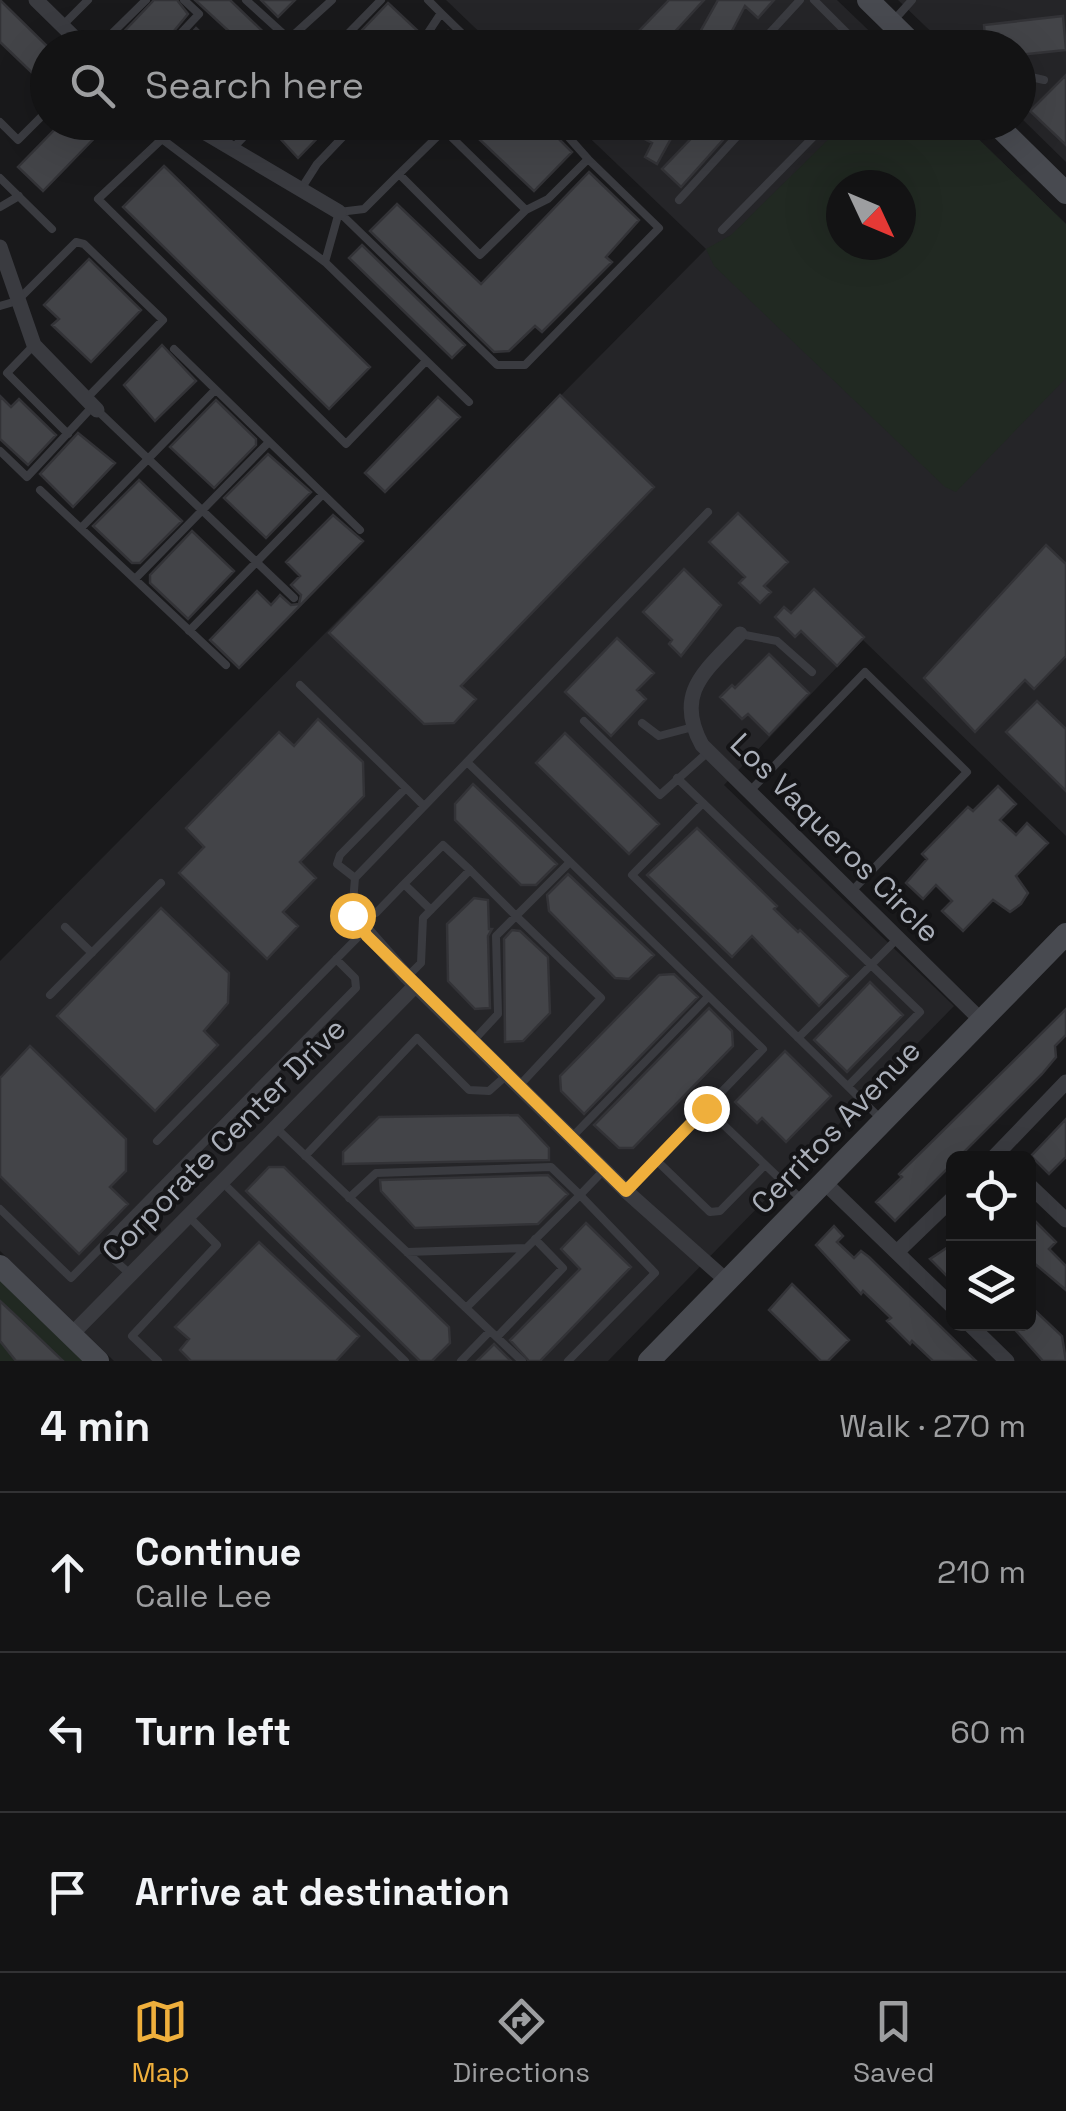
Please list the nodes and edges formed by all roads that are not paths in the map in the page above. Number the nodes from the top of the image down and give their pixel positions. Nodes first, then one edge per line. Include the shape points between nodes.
1 (36, 0) edge
2 (88, 0) edge
3 (146, 0) edge
4 (184, 0) edge
5 (246, 0) edge
6 (332, 0) edge
7 (382, 0) edge
8 (428, 0) edge
9 (800, 0) edge
10 (814, 0) edge
11 (868, 0) edge
12 (912, 0) edge
13 (441, 13) junction
14 (62, 26) junction
15 (66, 30) edge
16 (115, 30) edge
17 (184, 30) edge
18 (280, 30) edge
19 (300, 30) edge
20 (352, 30) edge
21 (430, 30) edge
22 (458, 30) edge
23 (772, 30) edge
24 (844, 30) edge
25 (894, 30) edge
26 (904, 30) edge
27 (1036, 78) edge
28 (1044, 80) dead end
29 (0, 122) edge
30 (30, 128) edge
31 (161, 140) edge
32 (163, 140) edge
33 (217, 140) edge
34 (241, 140) edge
35 (340, 140) edge
36 (428, 140) edge
37 (454, 140) edge
38 (572, 140) edge
39 (733, 140) edge
40 (811, 140) edge
41 (1012, 140) edge
42 (232, 149) junction
43 (588, 158) junction
44 (398, 174) junction
45 (0, 178) edge
46 (300, 189) junction
47 (1066, 193) edge
48 (19, 196) junction
49 (678, 200) dead end
50 (0, 207) edge
51 (526, 210) junction
52 (339, 212) junction
53 (52, 228) dead end
54 (722, 230) dead end
55 (0, 248) edge
56 (325, 262) junction
57 (18, 300) junction
58 (0, 306) edge
59 (34, 345) junction
60 (174, 349) dead end
61 (426, 361) junction
62 (216, 390) junction
63 (470, 402) dead end
64 (92, 405) junction
65 (68, 434) junction
66 (268, 442) junction
67 (0, 451) edge
68 (148, 458) junction
69 (40, 490) dead end
70 (323, 494) junction
71 (202, 510) junction
72 (708, 512) dead end
73 (81, 528) junction
74 (360, 530) dead end
75 (257, 562) junction
76 (135, 580) junction
77 (294, 598) dead end
78 (190, 630) junction
79 (740, 634) joint
80 (226, 664) dead end
81 (812, 672) dead end
82 (300, 685) dead end
83 (584, 721) dead end
84 (642, 723) dead end
85 (692, 727) junction
86 (708, 752) junction
87 (467, 762) junction
88 (677, 778) junction
89 (406, 788) junction
90 (748, 793) junction
91 (703, 803) junction
92 (424, 806) junction
93 (570, 862) junction
94 (470, 870) junction
95 (355, 878) junction
96 (160, 883) dead end
97 (404, 884) junction
98 (850, 892) junction
99 (432, 910) junction
100 (352, 915) junction
101 (516, 916) junction
102 (65, 927) dead end
103 (364, 931) junction
104 (1066, 934) edge
105 (898, 938) junction
106 (92, 953) junction
107 (336, 959) junction
108 (872, 965) junction
109 (412, 981) junction
110 (50, 995) dead end
111 (708, 997) junction
112 (981, 1020) junction
113 (798, 1038) junction
114 (473, 1041) junction
115 (513, 1080) junction
116 (1066, 1082) edge
117 (848, 1086) junction
118 (706, 1108) junction
119 (883, 1121) junction
120 (275, 1128) junction
121 (571, 1138) junction
122 (157, 1142) dead end
123 (1003, 1151) edge
124 (305, 1156) junction
125 (656, 1160) junction
126 (765, 1165) junction
127 (604, 1170) junction
128 (221, 1181) junction
129 (825, 1182) junction
130 (626, 1191) junction
131 (1036, 1192) edge
132 (580, 1195) junction
133 (349, 1198) junction
134 (805, 1203) junction
135 (946, 1205) edge
136 (0, 1209) edge
137 (187, 1216) junction
138 (1066, 1220) edge
139 (536, 1239) junction
140 (101, 1248) junction
141 (526, 1248) junction
142 (408, 1252) junction
143 (898, 1252) junction
144 (0, 1266) edge
145 (130, 1274) junction
146 (727, 1281) junction
147 (946, 1300) edge
148 (466, 1308) junction
149 (976, 1331) edge
150 (493, 1334) junction
151 (71, 1335) junction
152 (98, 1361) edge
153 (158, 1361) edge
154 (405, 1361) edge
155 (461, 1361) edge
156 (522, 1361) edge
157 (568, 1361) edge
158 (649, 1361) edge
159 (1007, 1361) edge

1 - 14 street
2 - 14 lane
3 - 16 lane
4 - 17 lane via 199,14
5 - 18 lane
6 - 19 lane
7 - 20 lane
8 - 13 lane
9 - 23 lane
10 - 24 lane
11 - 25 main road
12 - 26 lane
13 - 21 lane
13 - 22 lane
14 - 15 street
27 - 28 lane
29 - 30 lane via 18,140
31 - 61 lane via 98,200 346,444
32 - 56 lane
33 - 42 street
34 - 42 lane
35 - 46 lane
36 - 44 lane
37 - 51 lane
38 - 43 lane
39 - 49 lane
40 - 54 lane
41 - 47 main road
42 - 46 street
43 - 51 lane via 548,199
43 - 52 lane via 659,228 524,365 497,364
44 - 51 lane via 480,255
44 - 52 lane via 364,209
45 - 48 lane
46 - 52 street
48 - 50 lane
48 - 53 lane
52 - 56 lane
55 - 57 street
56 - 61 lane
57 - 58 lane
57 - 59 street
57 - 64 lane via 76,242 162,320
59 - 64 street
59 - 65 lane via 7,373
60 - 62 lane
61 - 63 lane
62 - 66 lane
62 - 68 lane
64 - 65 lane
64 - 68 lane
65 - 67 lane via 27,477
66 - 70 lane
66 - 71 lane
68 - 71 lane
68 - 73 lane
69 - 73 lane
70 - 74 lane
70 - 75 lane
71 - 75 lane
71 - 76 lane
72 - 87 lane
73 - 76 lane
75 - 77 lane
75 - 78 lane
76 - 78 lane
78 - 80 lane
79 - 81 lane via 777,641
79 - 85 street, Los Vaqueros Circle via 695,688
82 - 89 lane
83 - 88 lane via 660,795
84 - 85 lane via 659,736
85 - 86 street, Los Vaqueros Circle
86 - 88 lane
86 - 90 street, Los Vaqueros Circle
87 - 92 lane
87 - 93 lane
88 - 91 lane
89 - 92 lane
89 - 95 lane via 340,855 341,872
90 - 98 street, Los Vaqueros Circle
90 - 98 lane via 865,672 967,772
91 - 108 lane
91 - 113 lane via 632,875
92 - 95 lane
93 - 101 lane
93 - 111 lane
94 - 97 lane via 444,845
94 - 99 lane
94 - 101 lane
95 - 100 lane
96 - 106 lane
97 - 99 lane
97 - 100 lane via 376,912
98 - 105 street, Los Vaqueros Circle
99 - 109 lane via 423,918 422,963
100 - 103 street
101 - 114 lane via 496,936 498,1014
101 - 115 lane via 601,998
102 - 106 lane
103 - 107 lane
103 - 109 street
104 - 112 main road, Cerritos Avenue
105 - 108 lane
105 - 112 street, Los Vaqueros Circle
106 - 110 lane
107 - 122 lane
107 - 140 lane via 356,988
108 - 113 lane
108 - 117 lane via 920,1012
109 - 114 street
109 - 120 street, Corporate Center Drive
111 - 118 lane via 762,1049
111 - 121 lane
112 - 119 main road, Cerritos Avenue
113 - 117 lane
114 - 115 street
115 - 121 street
115 - 124 lane via 490,1091 469,1090 417,1038
116 - 123 street
117 - 119 lane
118 - 125 lane
118 - 126 lane
119 - 129 main road, Cerritos Avenue
120 - 124 lane
120 - 128 street, Corporate Center Drive
121 - 127 street
124 - 133 lane
125 - 126 lane via 710,1212 720,1211
125 - 130 lane
126 - 134 lane
127 - 130 street
127 - 132 lane
128 - 137 street, Corporate Center Drive
128 - 154 lane
129 - 134 main road, Cerritos Avenue
129 - 143 street
130 - 146 street
131 - 138 street
132 - 133 lane via 551,1166 376,1173
132 - 139 lane
132 - 157 lane via 654,1273
133 - 142 lane
134 - 146 main road, Cerritos Avenue
135 - 143 street
136 - 140 lane via 72,1278
137 - 145 street, Corporate Center Drive
137 - 153 lane via 217,1246 132,1336
139 - 141 lane
139 - 150 lane via 563,1268
140 - 145 lane
141 - 142 lane
141 - 148 lane
142 - 148 lane
143 - 147 street
144 - 151 main road
145 - 151 street, Corporate Center Drive
146 - 158 main road, Cerritos Avenue
148 - 150 lane
149 - 159 street
150 - 155 lane
150 - 156 lane
151 - 152 main road

